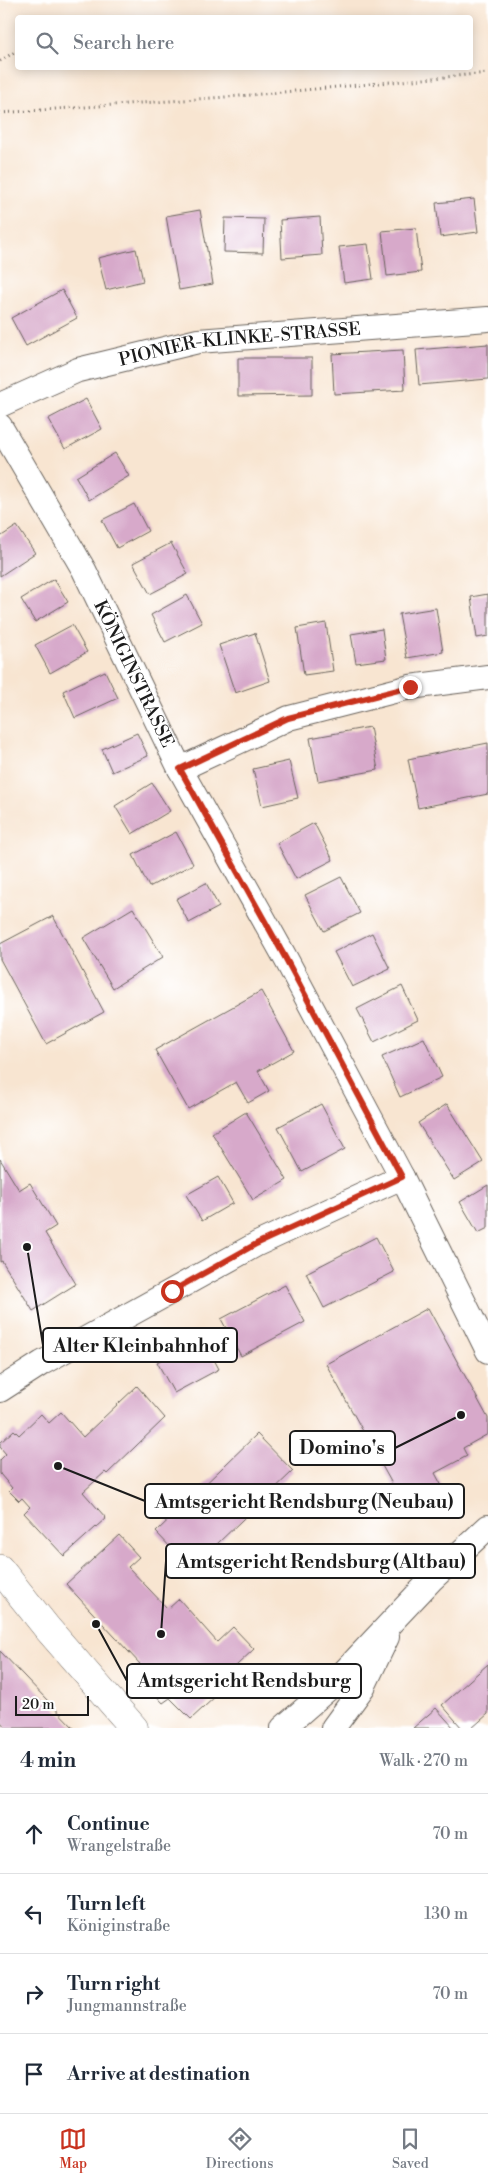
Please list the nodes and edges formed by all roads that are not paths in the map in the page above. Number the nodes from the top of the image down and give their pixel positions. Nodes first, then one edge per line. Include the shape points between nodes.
1 (488, 319) edge
2 (0, 405) edge
3 (0, 426) edge
4 (488, 677) edge
5 (180, 769) junction
6 (402, 1177) junction
7 (488, 1351) edge
8 (0, 1390) edge
9 (488, 1527) edge
10 (0, 1569) edge
11 (395, 1619) junction
12 (134, 1728) edge
13 (283, 1728) edge
14 (333, 1728) edge

1 - 2 street, PIONIER-KLINKE-STRASSE via 198,341 78,370
3 - 5 street, KÖNIGINSTRASSE via 84,570
4 - 5 street via 410,687 288,718
5 - 6 street, KÖNIGINSTRASSE
6 - 7 street, KÖNIGINSTRASSE
6 - 8 street via 256,1244 42,1363
9 - 11 street
10 - 12 main road
11 - 13 street via 330,1688
11 - 14 street via 363,1687

